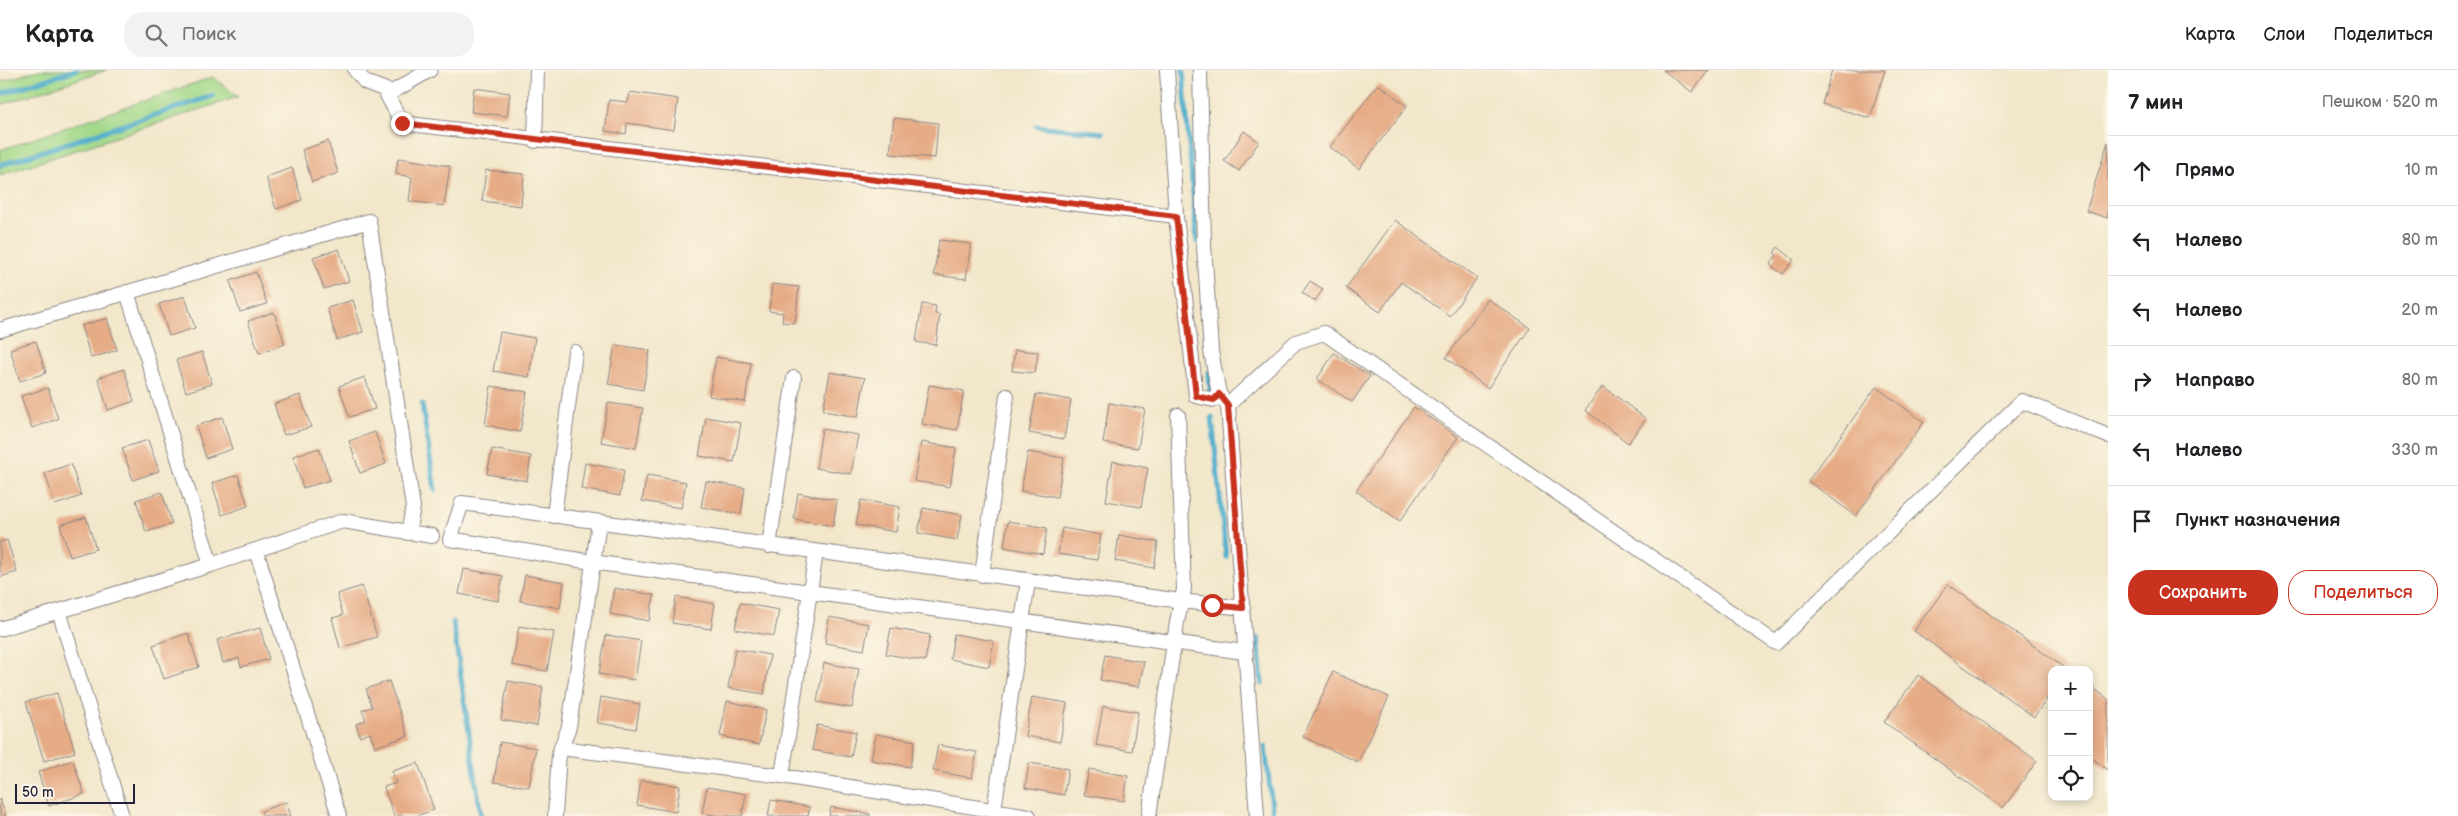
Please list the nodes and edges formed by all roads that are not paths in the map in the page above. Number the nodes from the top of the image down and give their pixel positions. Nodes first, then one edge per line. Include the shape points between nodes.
1 (355, 70) edge
2 (430, 70) edge
3 (537, 70) edge
4 (1167, 70) edge
5 (1200, 70) edge
6 (391, 92) junction
7 (535, 141) junction
8 (1176, 216) junction
9 (127, 292) junction
10 (0, 330) edge
11 (575, 352) dead end
12 (794, 378) dead end
13 (1219, 394) junction
14 (1007, 396) dead end
15 (1228, 405) junction
16 (1178, 415) dead end
17 (2108, 436) edge
18 (554, 516) junction
19 (599, 522) junction
20 (408, 533) junction
21 (432, 536) dead end
22 (769, 546) junction
23 (256, 550) junction
24 (816, 552) junction
25 (592, 562) junction
26 (211, 565) junction
27 (982, 575) junction
28 (1028, 581) junction
29 (809, 592) junction
30 (1181, 602) junction
31 (1243, 608) junction
32 (59, 611) junction
33 (1023, 620) junction
34 (0, 629) edge
35 (1174, 641) junction
36 (1244, 652) junction
37 (561, 748) junction
38 (782, 776) junction
39 (994, 810) junction
40 (122, 816) edge
41 (339, 816) edge
42 (555, 816) edge
43 (1029, 816) edge
44 (1149, 816) edge
45 (1257, 816) edge

1 - 6 street via 365,82
2 - 6 street
3 - 7 street
4 - 8 street
5 - 13 street via 1204,245 1211,352
6 - 7 street via 387,95 402,123
7 - 8 street
8 - 13 street via 1196,396 1214,400
9 - 10 street
9 - 20 street via 369,221 413,507
9 - 26 street
11 - 18 street
12 - 22 street
13 - 15 street
14 - 27 street
15 - 17 street via 1296,342 1324,333 1776,643 2022,401
15 - 31 street
16 - 30 street via 1184,589
18 - 19 street
18 - 25 street via 462,503 450,539
19 - 22 street
19 - 25 street
20 - 21 street
20 - 23 street via 343,521
22 - 24 street
23 - 26 street
23 - 41 street
24 - 27 street
24 - 29 street
25 - 29 street
25 - 37 street via 569,727
26 - 32 street
27 - 28 street
28 - 30 street
28 - 33 street
29 - 33 street
29 - 38 street
30 - 31 street
30 - 35 street
31 - 36 street
32 - 34 street
32 - 40 street
33 - 35 street
33 - 39 street
35 - 36 street
35 - 44 street
36 - 45 street
37 - 38 street
37 - 42 street
38 - 39 street
39 - 43 street

